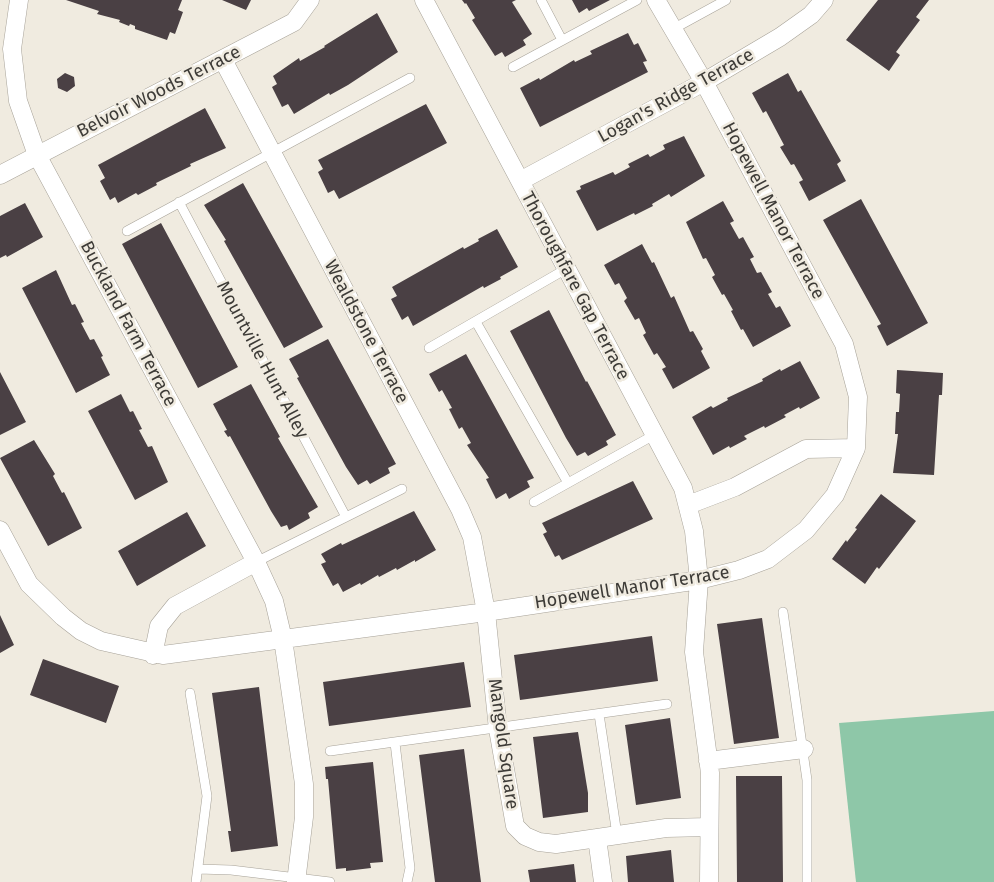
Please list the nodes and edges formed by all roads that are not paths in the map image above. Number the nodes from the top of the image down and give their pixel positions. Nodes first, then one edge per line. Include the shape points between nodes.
1 (19, 0) edge
2 (310, 0) edge
3 (424, 0) edge
4 (541, 0) edge
5 (637, 0) edge
6 (656, 0) edge
7 (726, 0) edge
8 (824, 0) edge
9 (673, 29) junction
10 (562, 40) junction
11 (222, 60) junction
12 (513, 67) dead end
13 (410, 78) dead end
14 (704, 82) junction
15 (271, 152) junction
16 (37, 155) junction
17 (0, 175) edge
18 (520, 181) junction
19 (179, 202) junction
20 (127, 231) dead end
21 (566, 269) junction
22 (476, 322) junction
23 (429, 348) dead end
24 (654, 435) junction
25 (856, 448) junction
26 (568, 483) junction
27 (402, 489) dead end
28 (534, 502) dead end
29 (688, 504) junction
30 (346, 518) junction
31 (0, 530) edge
32 (256, 562) junction
33 (699, 580) junction
34 (486, 612) junction
35 (784, 612) dead end
36 (283, 639) junction
37 (153, 655) junction
38 (190, 693) dead end
39 (667, 704) dead end
40 (599, 714) junction
41 (498, 729) junction
42 (395, 742) junction
43 (804, 750) junction
44 (330, 751) dead end
45 (708, 761) junction
46 (710, 827) junction
47 (617, 835) junction
48 (597, 838) junction
49 (198, 869) junction
50 (297, 880) edge
51 (196, 882) edge
52 (330, 882) edge
53 (407, 882) edge
54 (603, 882) edge
55 (709, 882) edge
56 (807, 882) edge

1 - 16 street, Buckland Farm Terrace via 12,49 16,84 18,101
2 - 11 street, Belvoir Woods Terrace via 294,22
3 - 18 street, Thoroughfare Gap Terrace
4 - 10 lane
5 - 10 lane
6 - 9 street, Hopewell Manor Terrace
7 - 9 lane
8 - 14 street, Logan's Ridge Terrace via 811,15 780,38
9 - 14 street, Hopewell Manor Terrace
10 - 12 lane
11 - 15 street, Wealdstone Terrace
11 - 16 street, Belvoir Woods Terrace
13 - 15 lane
14 - 18 street, Logan's Ridge Terrace
14 - 25 street, Hopewell Manor Terrace via 844,344 858,397
15 - 19 lane
15 - 34 street, Wealdstone Terrace via 460,509 472,537
16 - 17 street, Belvoir Woods Terrace
16 - 32 street, Buckland Farm Terrace
18 - 21 street, Thoroughfare Gap Terrace
19 - 20 lane
19 - 30 lane, Mountville Hunt Alley
21 - 22 lane
21 - 24 street, Thoroughfare Gap Terrace
22 - 23 lane
22 - 26 lane
24 - 26 lane
24 - 29 street, Thoroughfare Gap Terrace via 683,488
25 - 29 street via 806,449 735,487
25 - 33 street, Hopewell Manor Terrace via 835,495 806,530 768,559
26 - 28 lane
27 - 30 lane
29 - 33 street, Thoroughfare Gap Terrace
30 - 32 lane
31 - 37 street, Hopewell Manor Terrace via 29,584 63,617 101,641
32 - 36 street, Buckland Farm Terrace via 274,602
32 - 37 street via 175,606 159,626
33 - 34 street, Hopewell Manor Terrace
33 - 45 street, Thoroughfare Gap Terrace via 694,652
34 - 36 street, Hopewell Manor Terrace
34 - 41 street, Mangold Square
35 - 43 lane
36 - 37 street, Hopewell Manor Terrace
36 - 50 street, Buckland Farm Terrace via 304,784
38 - 49 lane via 207,796
39 - 40 lane
40 - 41 lane
40 - 47 lane
41 - 42 lane
41 - 48 street, Mangold Square via 515,826 525,836 539,842 556,844
42 - 44 lane
42 - 53 lane via 409,859
43 - 45 street
43 - 56 lane via 808,780
45 - 46 street, Thoroughfare Gap Terrace
46 - 47 street, Mangold Square via 666,828
46 - 55 street, Thoroughfare Gap Terrace
47 - 48 street, Mangold Square
48 - 54 street
49 - 50 lane via 231,870
49 - 51 lane
50 - 52 lane

